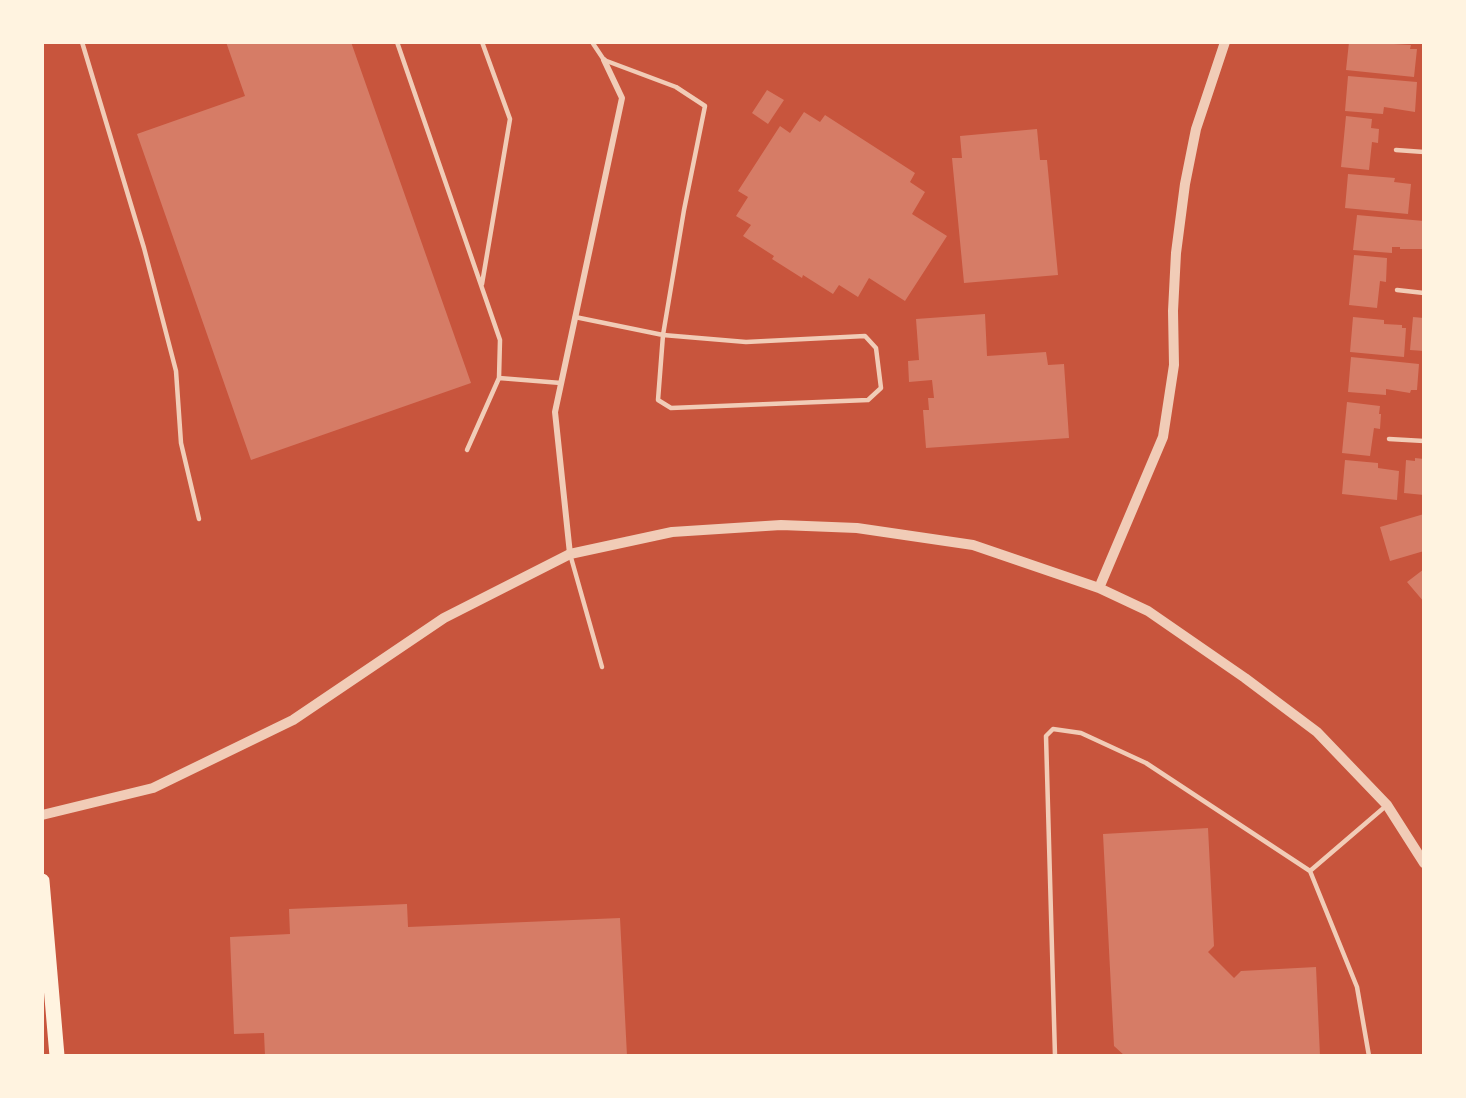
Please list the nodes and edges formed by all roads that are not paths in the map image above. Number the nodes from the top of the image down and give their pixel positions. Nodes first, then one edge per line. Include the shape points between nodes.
1 (82, 42) edge
2 (397, 42) edge
3 (482, 42) edge
4 (592, 42) edge
5 (1224, 42) edge
6 (604, 60) junction
7 (1396, 150) dead end
8 (1424, 152) edge
9 (481, 286) junction
10 (1397, 290) dead end
11 (1424, 293) edge
12 (575, 317) junction
13 (663, 335) junction
14 (499, 378) junction
15 (561, 382) junction
16 (1389, 439) dead end
17 (1424, 441) edge
18 (467, 450) dead end
19 (199, 519) dead end
20 (570, 554) junction
21 (1099, 588) junction
22 (602, 667) dead end
23 (1387, 806) junction
24 (42, 815) edge
25 (1424, 863) edge
26 (1310, 871) junction
27 (42, 881) edge
28 (57, 1056) edge
29 (1055, 1056) edge
30 (1369, 1056) edge

1 - 19 lane via 144,248 176,371 181,443
2 - 9 lane
3 - 9 lane via 510,119
4 - 6 lane
5 - 21 street via 1196,129 1183,194 1175,264 1174,365 1163,437
6 - 12 street via 622,98
6 - 13 lane via 676,87 705,106
7 - 8 lane
9 - 14 lane via 500,340
10 - 11 lane
12 - 13 lane
12 - 15 street
13 - 13 lane via 746,342 865,336 876,348 881,388 868,400 671,408 658,400
14 - 15 lane
14 - 18 lane
15 - 20 street via 555,412
16 - 17 lane
20 - 21 street via 672,532 780,525 857,528 973,545
20 - 22 lane
20 - 24 street via 444,618 293,720 153,788
21 - 23 street via 1148,611 1254,684 1317,732
23 - 25 street
23 - 26 lane
26 - 29 lane via 1146,763 1081,733 1053,729 1047,736
26 - 30 lane via 1358,987
27 - 28 main road

